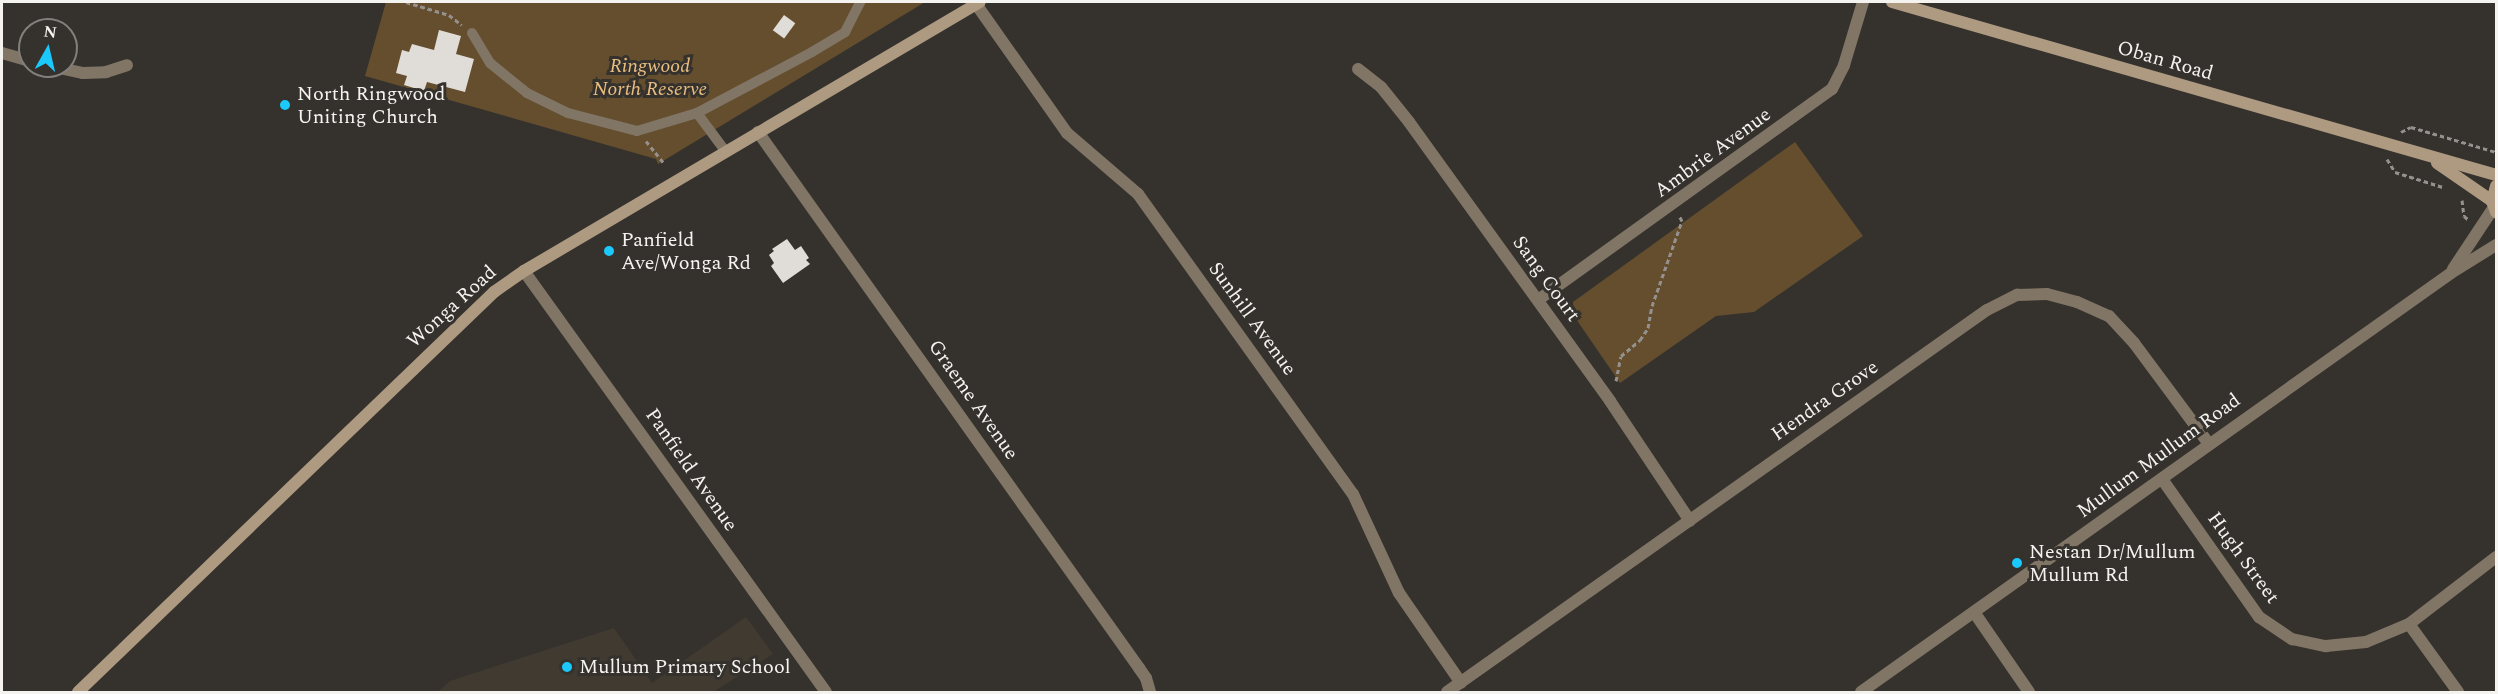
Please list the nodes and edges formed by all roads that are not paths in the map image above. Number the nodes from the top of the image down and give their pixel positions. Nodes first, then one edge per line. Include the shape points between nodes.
1 (860, 2) edge
2 (1863, 2) edge
3 (1892, 2) edge
4 (978, 3) edge
5 (472, 33) road end
6 (2, 53) edge
7 (18, 58) edge
8 (127, 65) dead end
9 (1358, 69) dead end
10 (78, 72) edge
11 (697, 113) junction
12 (759, 132) junction
13 (726, 152) junction
14 (2428, 157) junction
15 (2496, 175) edge
16 (2496, 186) edge
17 (2494, 207) edge
18 (2496, 245) edge
19 (524, 271) junction
20 (2451, 273) junction
21 (1538, 300) junction
22 (2208, 444) junction
23 (2162, 479) junction
24 (1690, 521) junction
25 (2496, 557) edge
26 (1974, 612) junction
27 (2409, 624) junction
28 (1461, 683) junction
29 (78, 693) edge
30 (826, 693) edge
31 (1150, 693) edge
32 (1447, 693) edge
33 (1861, 693) edge
34 (2029, 693) edge
35 (2458, 693) edge

1 - 11 lane via 845,32
2 - 21 street, Ambrie Avenue via 1844,65 1832,89
3 - 14 main road, Oban Road
4 - 12 main road, Wonga Road
4 - 28 street, Sunhill Avenue via 1066,134 1138,194 1353,494 1399,593
5 - 11 lane via 490,63 527,93 568,113 637,131
6 - 7 street
8 - 10 street via 106,72
9 - 21 street, Sang Court via 1381,87 1409,122
11 - 13 lane
12 - 13 main road, Wonga Road
12 - 31 street, Graeme Avenue via 1146,678
13 - 19 main road, Wonga Road
14 - 15 main road, Oban Road
14 - 17 main road, Oban Road
16 - 17 main road
17 - 20 street, Mullum Mullum Road
18 - 20 street, Mullum Mullum Road
19 - 29 main road, Wonga Road via 477,306
19 - 30 street, Panfield Avenue
20 - 22 street, Mullum Mullum Road
21 - 24 street, Sang Court
22 - 23 street, Mullum Mullum Road
22 - 24 street, Hendra Grove via 2134,343 2109,316 2047,294 2017,295 1987,310
23 - 26 street, Mullum Mullum Road
23 - 27 street, Hugh Street via 2259,617 2292,639 2326,646 2366,642
24 - 28 street, Hendra Grove
25 - 27 street, Hugh Street
26 - 33 street, Mullum Mullum Road
26 - 34 street
27 - 35 street
28 - 32 street, Hendra Grove

